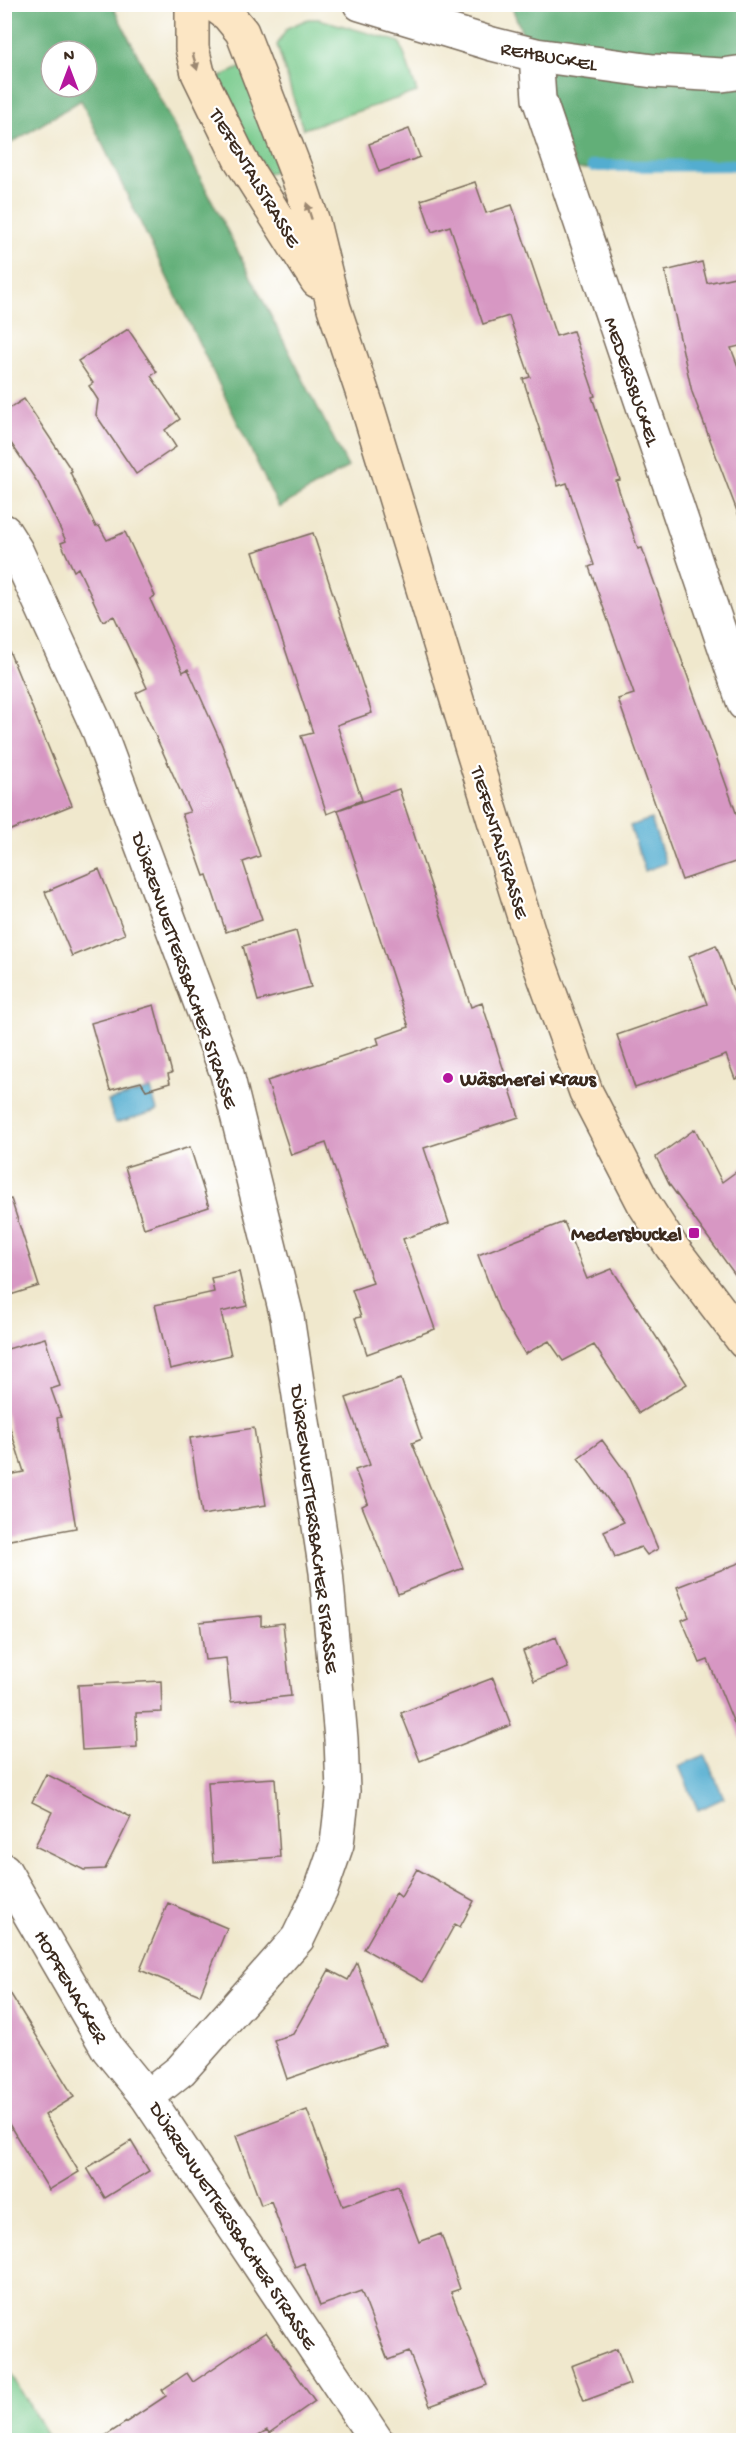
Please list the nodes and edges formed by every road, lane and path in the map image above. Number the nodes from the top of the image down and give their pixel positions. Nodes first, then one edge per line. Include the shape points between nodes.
1 (192, 4) edge
2 (213, 4) edge
3 (360, 4) edge
4 (536, 55) junction
5 (744, 72) edge
6 (334, 308) junction
7 (4, 531) edge
8 (744, 704) edge
9 (744, 1342) edge
10 (4, 1870) edge
11 (147, 2097) junction
12 (376, 2440) edge

1 -> 6 street, TIEFENTALSTRASSE via 192,48 216,111 240,159
6 -> 2 street, TIEFENTALSTRASSE via 313,222 250,51 242,32
3 - 4 street, REHBUCKEL
4 - 5 street, REHBUCKEL via 653,71 722,75
4 - 8 street, MEDERSBUCKEL via 539,99
6 - 9 street, TIEFENTALSTRASSE via 534,948 586,1092 644,1204
7 - 11 street, DÜRRENWETTERSBACHER STRASSE via 99,731 227,1074 287,1317 328,1596 341,1739 343,1791 338,1844 298,1938 181,2070
10 - 11 street, HOPFENACKER via 108,2049
11 - 12 street, DÜRRENWETTERSBACHER STRASSE

